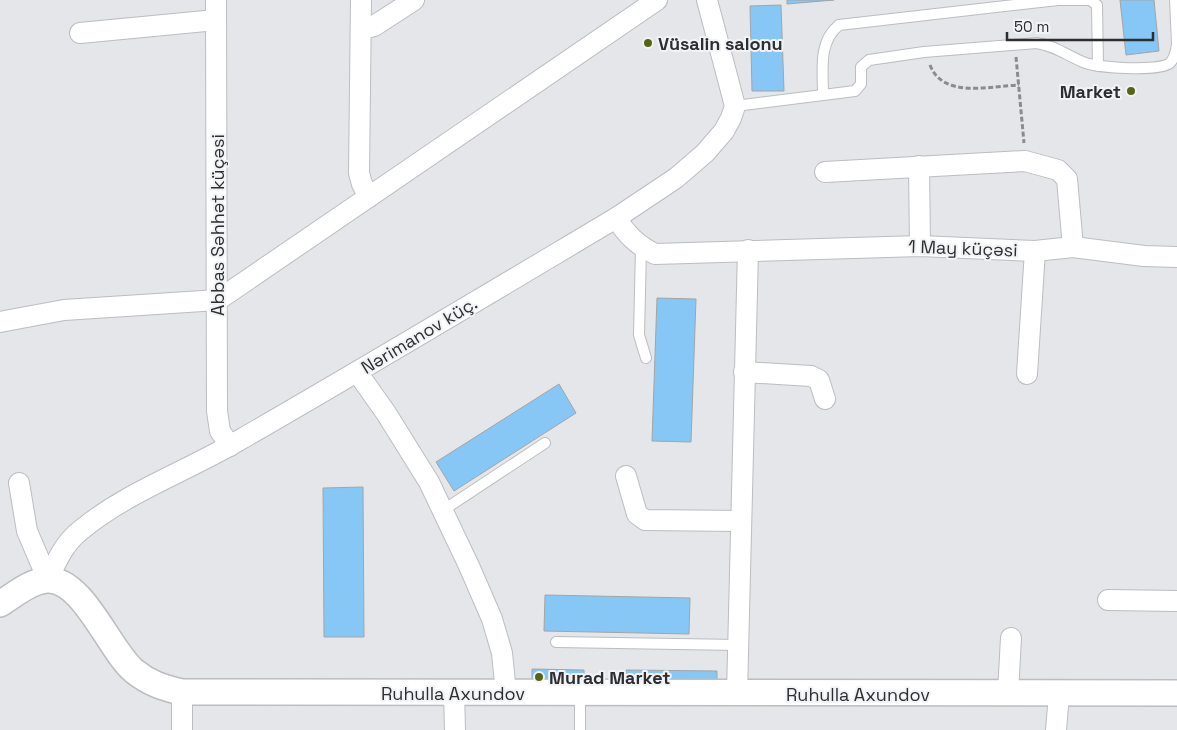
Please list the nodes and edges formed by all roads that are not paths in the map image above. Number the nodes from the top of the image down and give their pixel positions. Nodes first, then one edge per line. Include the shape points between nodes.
1 (216, 0) edge
2 (361, 0) edge
3 (414, 0) edge
4 (707, 0) edge
5 (1175, 0) edge
6 (646, 2) edge
7 (216, 20) junction
8 (362, 29) junction
9 (80, 33) dead end
10 (1177, 44) edge
11 (1098, 66) junction
12 (823, 95) junction
13 (735, 106) junction
14 (919, 166) junction
15 (825, 172) dead end
16 (369, 197) junction
17 (616, 218) junction
18 (920, 246) junction
19 (641, 247) junction
20 (1073, 247) junction
21 (748, 250) junction
22 (1035, 251) junction
23 (1177, 257) edge
24 (218, 300) junction
25 (0, 322) edge
26 (646, 358) dead end
27 (356, 372) junction
28 (744, 372) junction
29 (1027, 374) dead end
30 (825, 399) dead end
31 (545, 443) dead end
32 (230, 446) junction
33 (626, 476) dead end
34 (19, 483) dead end
35 (442, 511) junction
36 (740, 521) junction
37 (48, 580) junction
38 (1108, 600) dead end
39 (1177, 602) edge
40 (0, 604) edge
41 (1011, 638) dead end
42 (556, 642) dead end
43 (738, 646) junction
44 (182, 692) junction
45 (454, 692) junction
46 (506, 693) junction
47 (580, 694) junction
48 (737, 694) junction
49 (1008, 694) junction
50 (1059, 694) junction
51 (1177, 694) edge
52 (182, 730) edge
53 (455, 730) edge
54 (580, 730) edge
55 (1056, 730) edge

1 - 7 street, Abbas Səhhət küçəsi
2 - 8 street
3 - 8 street via 374,26
4 - 13 street
5 - 10 lane
6 - 16 street
7 - 9 street
7 - 24 street, Abbas Səhhət küçəsi
8 - 16 street via 359,173
10 - 11 lane via 1170,64 1158,68
11 - 12 lane via 1084,63 1054,46 1036,43 924,52 868,60 861,67 861,84 855,91
11 - 12 lane via 1097,5 1090,0 1048,1 839,25 832,31 823,51
12 - 13 lane
13 - 17 street, Nərimanov küç. via 724,131 705,153 676,178
14 - 15 street
14 - 18 street
14 - 20 street via 1025,161 1058,170 1067,180
16 - 24 street
17 - 19 street via 629,237
17 - 27 street, Nərimanov küç.
18 - 21 street, 1 May küçəsi
18 - 22 street, 1 May küçəsi
19 - 21 street, 1 May küçəsi via 655,254
19 - 26 lane via 640,335
20 - 22 street, 1 May küçəsi
20 - 23 street, 1 May küçəsi
21 - 28 street
22 - 29 street
24 - 25 street via 64,310
24 - 32 street, Abbas Səhhət küçəsi via 217,411 220,431
27 - 32 street, Nərimanov küç.
27 - 35 street via 409,449
28 - 30 street via 811,376 819,380
28 - 36 street
31 - 35 lane
32 - 37 street, Nərimanov küç. via 91,522 62,551
33 - 36 street via 637,514 646,520
34 - 37 street via 27,531
35 - 46 street via 492,619 502,653
36 - 43 street
37 - 40 street via 30,586
37 - 44 street, Ruhulla Axundov via 61,582 77,594 132,670 159,687
38 - 39 street
41 - 49 street
42 - 43 lane
43 - 48 street
44 - 45 street, Ruhulla Axundov
44 - 52 street
45 - 46 street, Ruhulla Axundov
45 - 53 street
46 - 47 street, Ruhulla Axundov
47 - 48 street, Ruhulla Axundov
47 - 54 lane
48 - 49 street, Ruhulla Axundov
49 - 50 street, Ruhulla Axundov
50 - 51 street, Ruhulla Axundov
50 - 55 street

